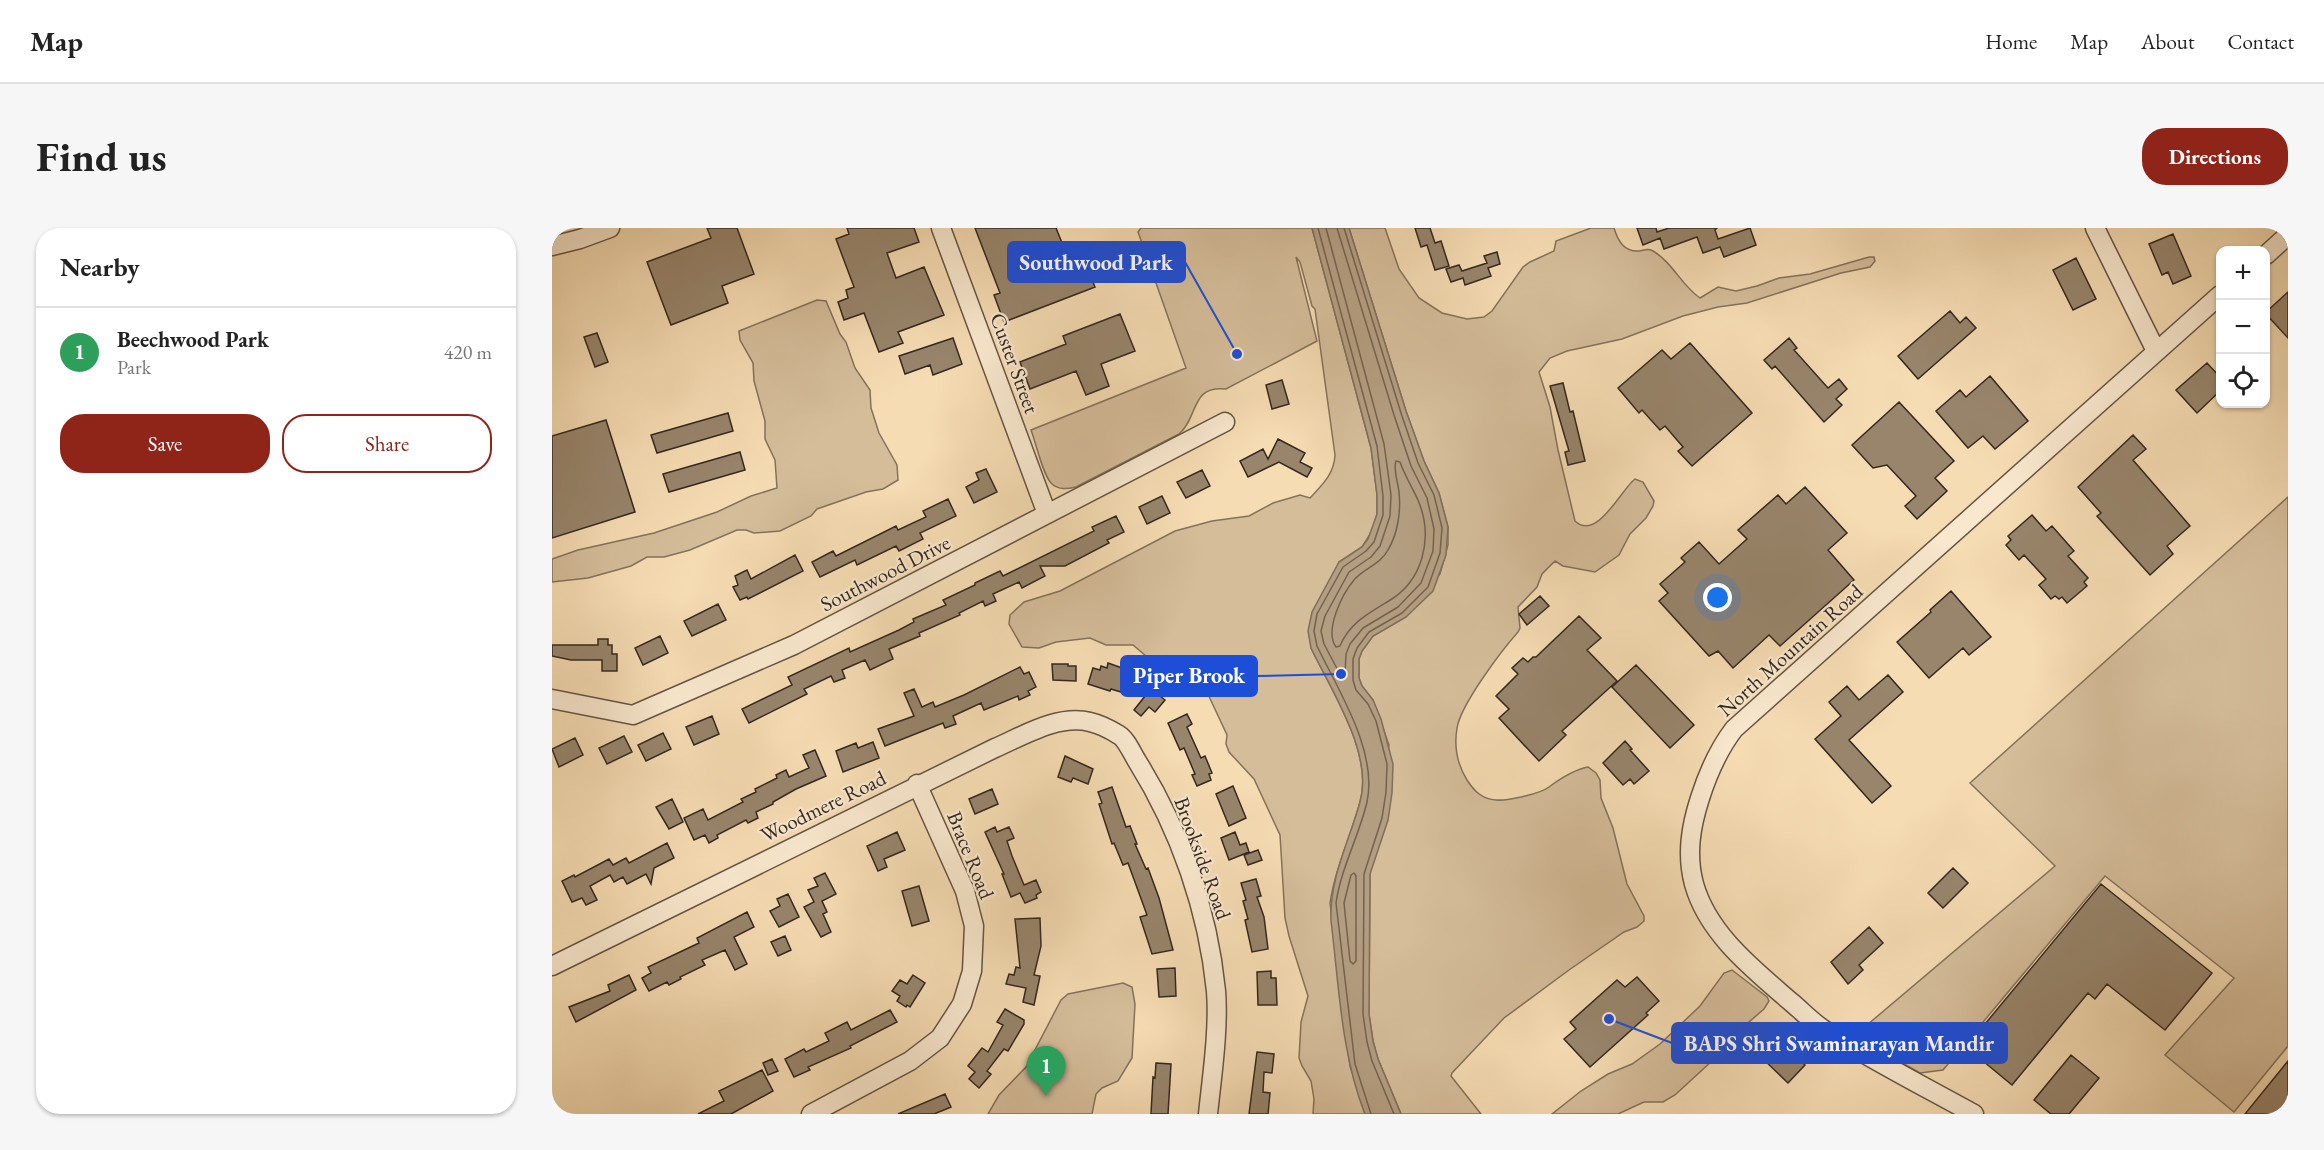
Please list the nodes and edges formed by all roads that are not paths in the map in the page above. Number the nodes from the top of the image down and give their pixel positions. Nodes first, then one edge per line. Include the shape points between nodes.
1 (610, 228) edge
2 (941, 228) edge
3 (2095, 228) edge
4 (2288, 235) edge
5 (552, 246) edge
6 (2270, 251) edge
7 (2216, 298) edge
8 (2156, 351) junction
9 (1225, 422) dead end
10 (1047, 514) junction
11 (552, 699) edge
12 (1121, 735) joint
13 (917, 784) junction
14 (552, 966) edge
15 (811, 1114) edge
16 (1208, 1114) edge
17 (1974, 1114) edge

1 - 5 street
2 - 10 street, Custer Street
3 - 8 street
4 - 6 street
7 - 8 street, North Mountain Road
8 - 17 street, North Mountain Road via 1734,729 1719,749 1691,826 1689,860 1705,912 1749,965 1824,1030
9 - 10 street, Southwood Drive
10 - 11 street, Southwood Drive via 794,645 633,715
12 - 13 street, Woodmere Road via 1089,722 1061,721
12 - 16 street, Brookside Road via 1150,782 1179,845 1209,940 1216,994
13 - 14 street, Woodmere Road
13 - 15 street, Brace Road via 965,891 974,926 972,971 962,1004 940,1038 910,1061

